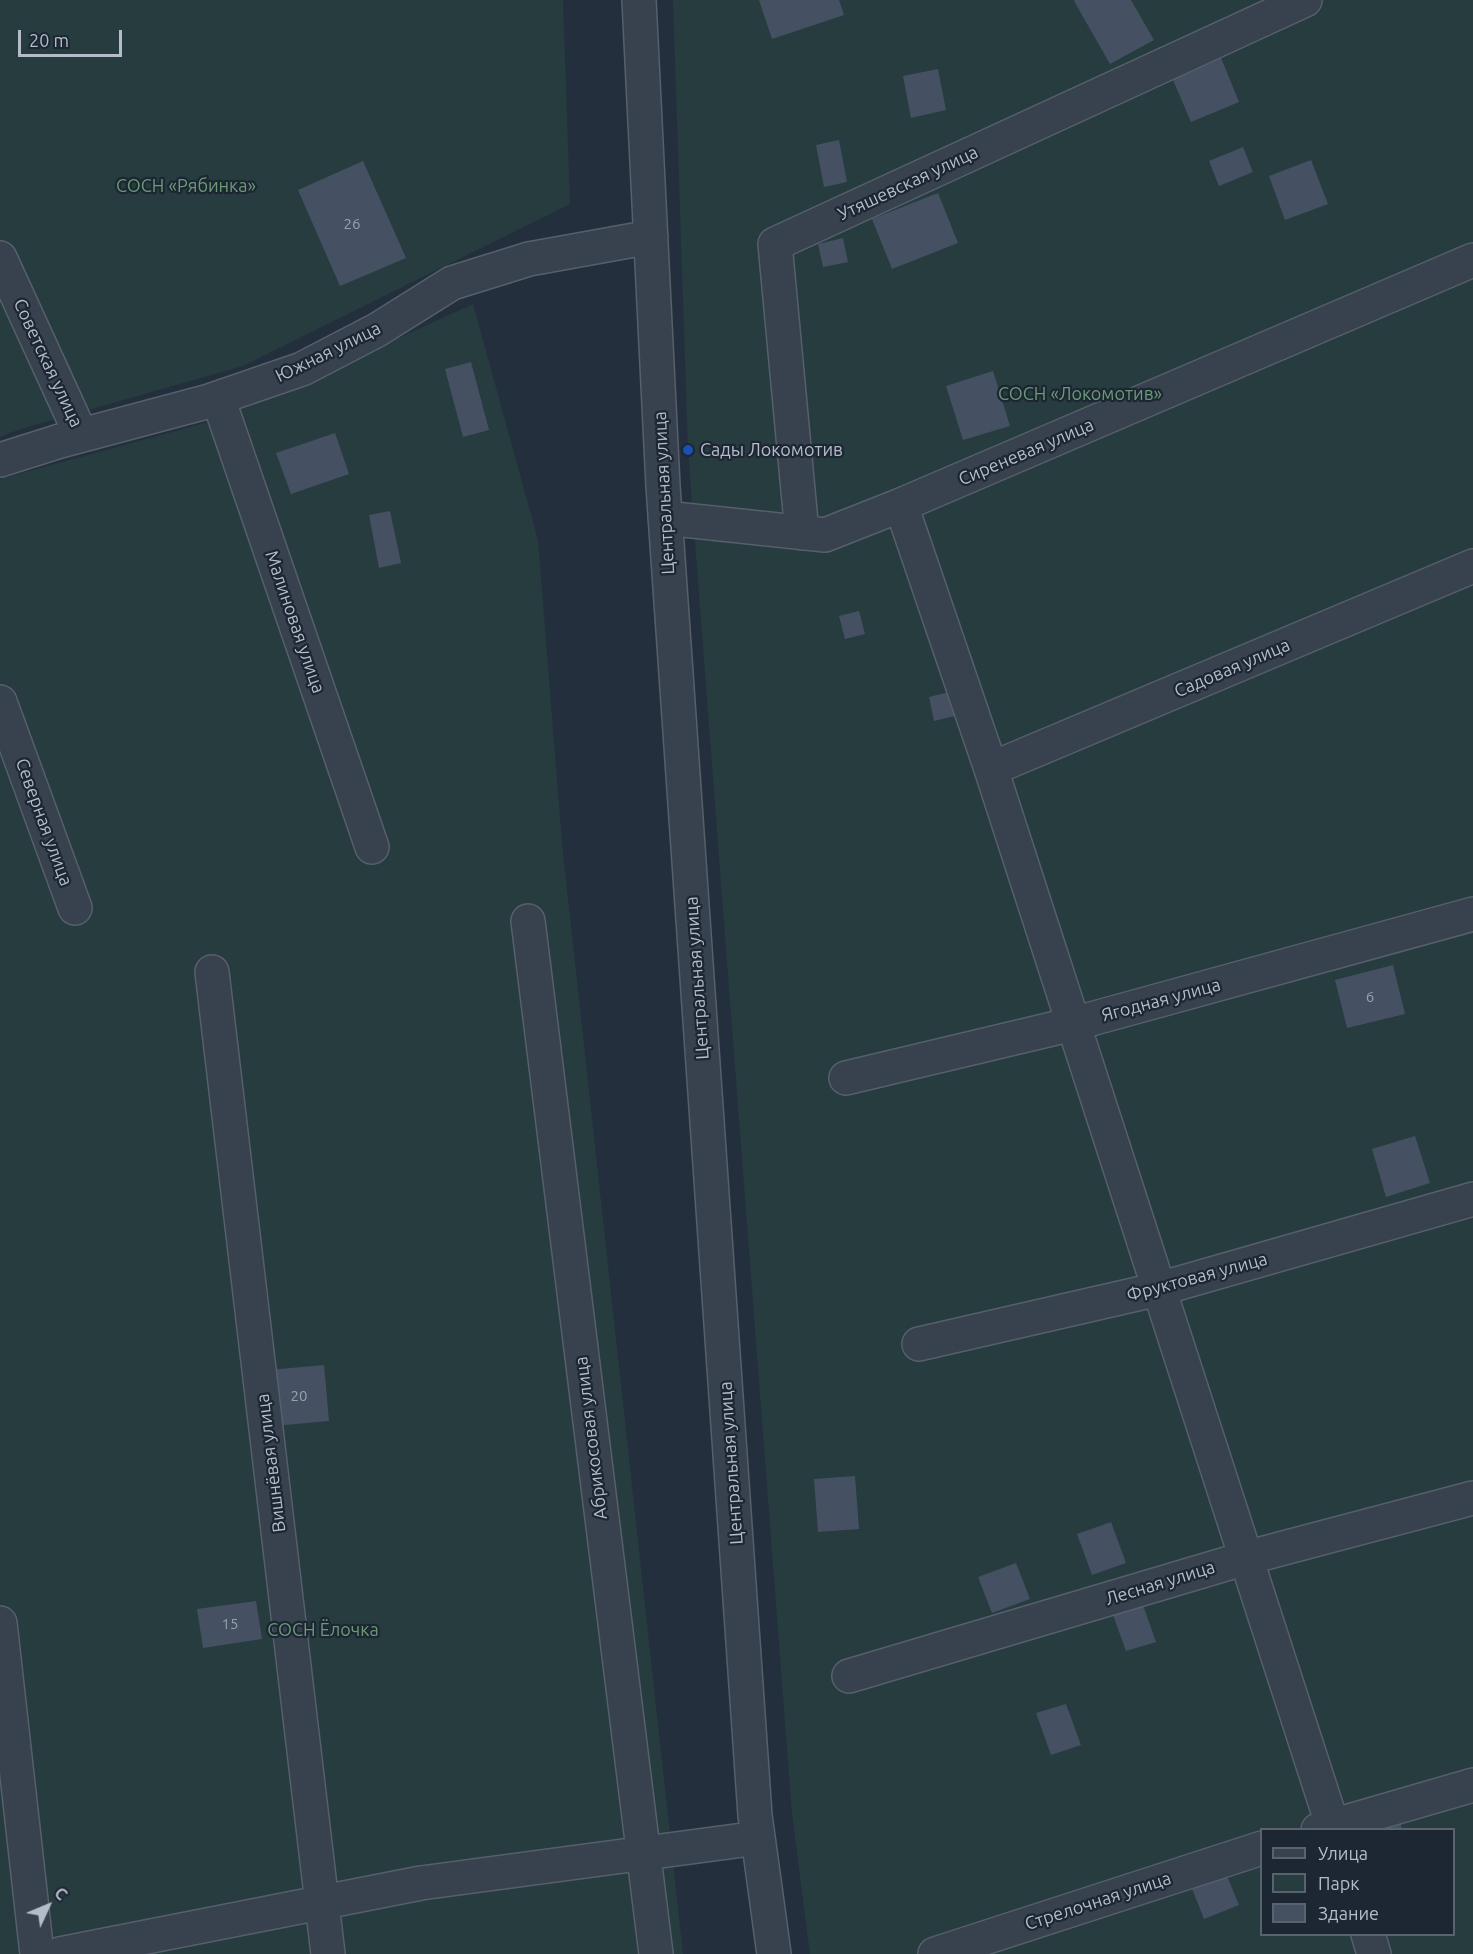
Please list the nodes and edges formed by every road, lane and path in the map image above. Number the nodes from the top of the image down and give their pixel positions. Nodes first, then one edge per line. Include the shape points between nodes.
1 (639, 0) edge
2 (1305, 0) edge
3 (651, 237) junction
4 (0, 258) edge
5 (1473, 261) edge
6 (218, 398) junction
7 (81, 435) junction
8 (0, 460) edge
9 (901, 505) junction
10 (665, 518) junction
11 (802, 533) junction
12 (1473, 566) edge
13 (0, 702) edge
14 (991, 770) junction
15 (372, 847) dead end
16 (75, 908) dead end
17 (1473, 914) edge
18 (528, 921) dead end
19 (213, 972) dead end
20 (1073, 1024) junction
21 (846, 1077) dead end
22 (1473, 1199) edge
23 (1159, 1289) junction
24 (919, 1344) dead end
25 (1473, 1498) edge
26 (1246, 1558) junction
27 (0, 1623) edge
28 (849, 1676) dead end
29 (1473, 1785) edge
30 (1328, 1828) edge
31 (758, 1838) junction
32 (1260, 1849) edge
33 (642, 1852) junction
34 (323, 1903) junction
35 (1368, 1936) edge
36 (37, 1954) edge
37 (60, 1954) edge
38 (328, 1954) edge
39 (656, 1954) edge
40 (774, 1954) edge
41 (935, 1954) edge
42 (1374, 1954) edge

1 - 3 street, Центральная улица
2 - 11 street, Утяшевская улица via 775,244
3 - 6 street, Южная улица via 529,259 452,283 377,330 302,369
3 - 10 street, Центральная улица
4 - 7 street, Советская улица
5 - 9 street, Сиреневая улица
6 - 7 street, Южная улица
6 - 15 street, Малиновая улица
7 - 8 street, Южная улица
9 - 11 street, Сиреневая улица via 825,535
9 - 14 street
10 - 11 street, Сиреневая улица
10 - 31 street, Центральная улица
12 - 14 street, Садовая улица
13 - 16 street, Северная улица
14 - 20 street
17 - 20 street, Ягодная улица
18 - 33 street, Абрикосовая улица
19 - 34 street, Вишнёвая улица
20 - 21 street, Ягодная улица
20 - 23 street
22 - 23 street, Фруктовая улица
23 - 24 street, Фруктовая улица
23 - 26 street
25 - 26 street, Лесная улица
26 - 28 street, Лесная улица
26 - 30 street
27 - 36 street
29 - 30 street
31 - 33 street
31 - 40 street, Центральная улица
32 - 41 street, Стрелочная улица
33 - 34 street via 421,1883
33 - 39 street, Абрикосовая улица
34 - 37 street
34 - 38 street, Вишнёвая улица
35 - 42 street

